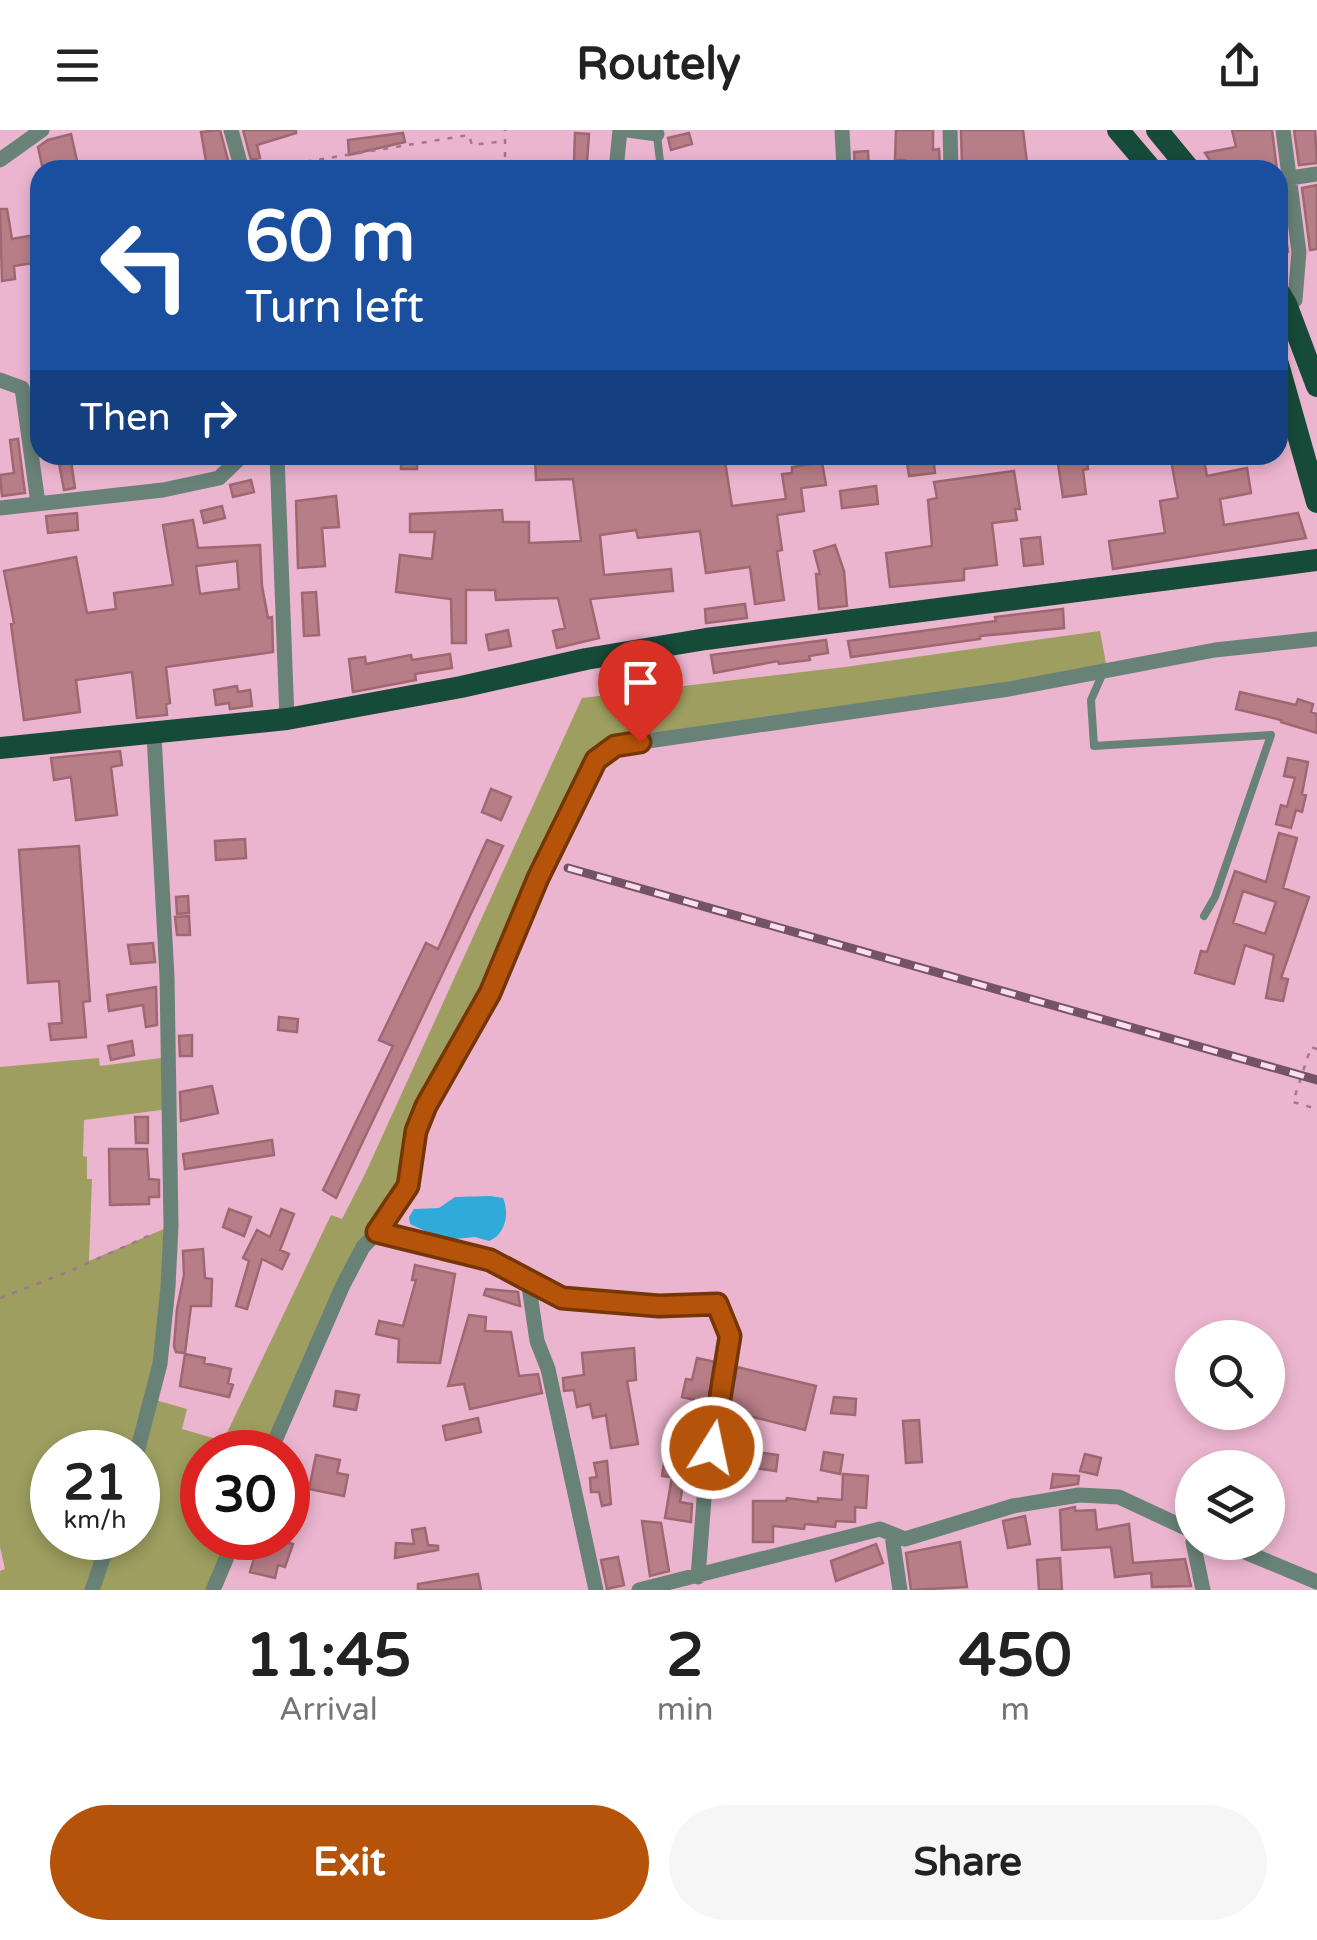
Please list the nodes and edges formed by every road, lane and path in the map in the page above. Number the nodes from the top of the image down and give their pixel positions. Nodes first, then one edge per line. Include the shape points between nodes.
1 (42, 130) edge
2 (231, 130) edge
3 (505, 130) edge
4 (620, 130) edge
5 (628, 130) edge
6 (842, 130) edge
7 (950, 130) edge
8 (1118, 130) edge
9 (1157, 130) edge
10 (1283, 130) edge
11 (657, 134) joint
12 (505, 142) junction
13 (0, 160) edge
14 (239, 160) edge
15 (315, 160) edge
16 (505, 160) edge
17 (617, 160) edge
18 (660, 160) edge
19 (844, 160) edge
20 (951, 160) edge
21 (1144, 160) edge
22 (1182, 160) edge
23 (1287, 160) edge
24 (1288, 164) edge
25 (1317, 174) edge
26 (1290, 178) junction
27 (1288, 298) edge
28 (1288, 312) edge
29 (0, 380) edge
30 (1317, 386) edge
31 (1288, 399) edge
32 (30, 446) edge
33 (33, 465) edge
34 (233, 465) edge
35 (277, 465) edge
36 (1317, 502) edge
37 (38, 503) junction
38 (0, 508) edge
39 (1317, 560) edge
40 (1317, 638) edge
41 (1106, 669) junction
42 (288, 719) junction
43 (154, 735) junction
44 (0, 748) edge
45 (1204, 916) dead end
46 (1317, 1049) edge
47 (1317, 1109) edge
48 (170, 1226) junction
49 (377, 1232) junction
50 (528, 1280) junction
51 (0, 1298) edge
52 (144, 1430) edge
53 (280, 1430) edge
54 (1175, 1527) edge
55 (892, 1536) junction
56 (102, 1560) edge
57 (226, 1560) edge
58 (1196, 1560) edge
59 (1264, 1560) edge
60 (698, 1577) junction
61 (1317, 1582) edge
62 (92, 1590) edge
63 (213, 1590) edge
64 (596, 1590) edge
65 (639, 1590) edge
66 (900, 1590) edge
67 (1202, 1590) edge

1 - 13 street
2 - 14 street
3 - 12 path
4 - 17 street
5 - 11 street
6 - 19 street
7 - 20 street
8 - 21 main road
9 - 22 main road
10 - 23 street
11 - 18 lane
12 - 15 path via 472,145 469,135
12 - 16 path
24 - 26 street
25 - 26 street
26 - 27 street via 1299,252 1295,300
28 - 30 main road
29 - 32 street via 22,388
31 - 36 main road
33 - 37 street
34 - 37 street via 219,478 163,490
35 - 42 street
37 - 38 street
39 - 42 main road via 706,639
40 - 41 street
41 - 45 lane via 1091,700 1094,746 1271,735
41 - 49 street via 606,750 556,841 490,993 426,1106 408,1186
42 - 43 main road
43 - 44 main road
43 - 48 street via 168,977
46 - 47 path via 1311,1047 1293,1102
48 - 51 path
48 - 52 street via 160,1364
49 - 50 street via 490,1260
49 - 53 street via 343,1284
50 - 60 street via 562,1298 717,1304 730,1336 705,1486
50 - 64 street via 536,1341 548,1369
54 - 55 street via 1119,1497 1078,1495 1013,1506 925,1536
55 - 60 street via 880,1529
55 - 66 street
56 - 62 street
57 - 63 street
58 - 67 street
59 - 61 street
60 - 65 street

